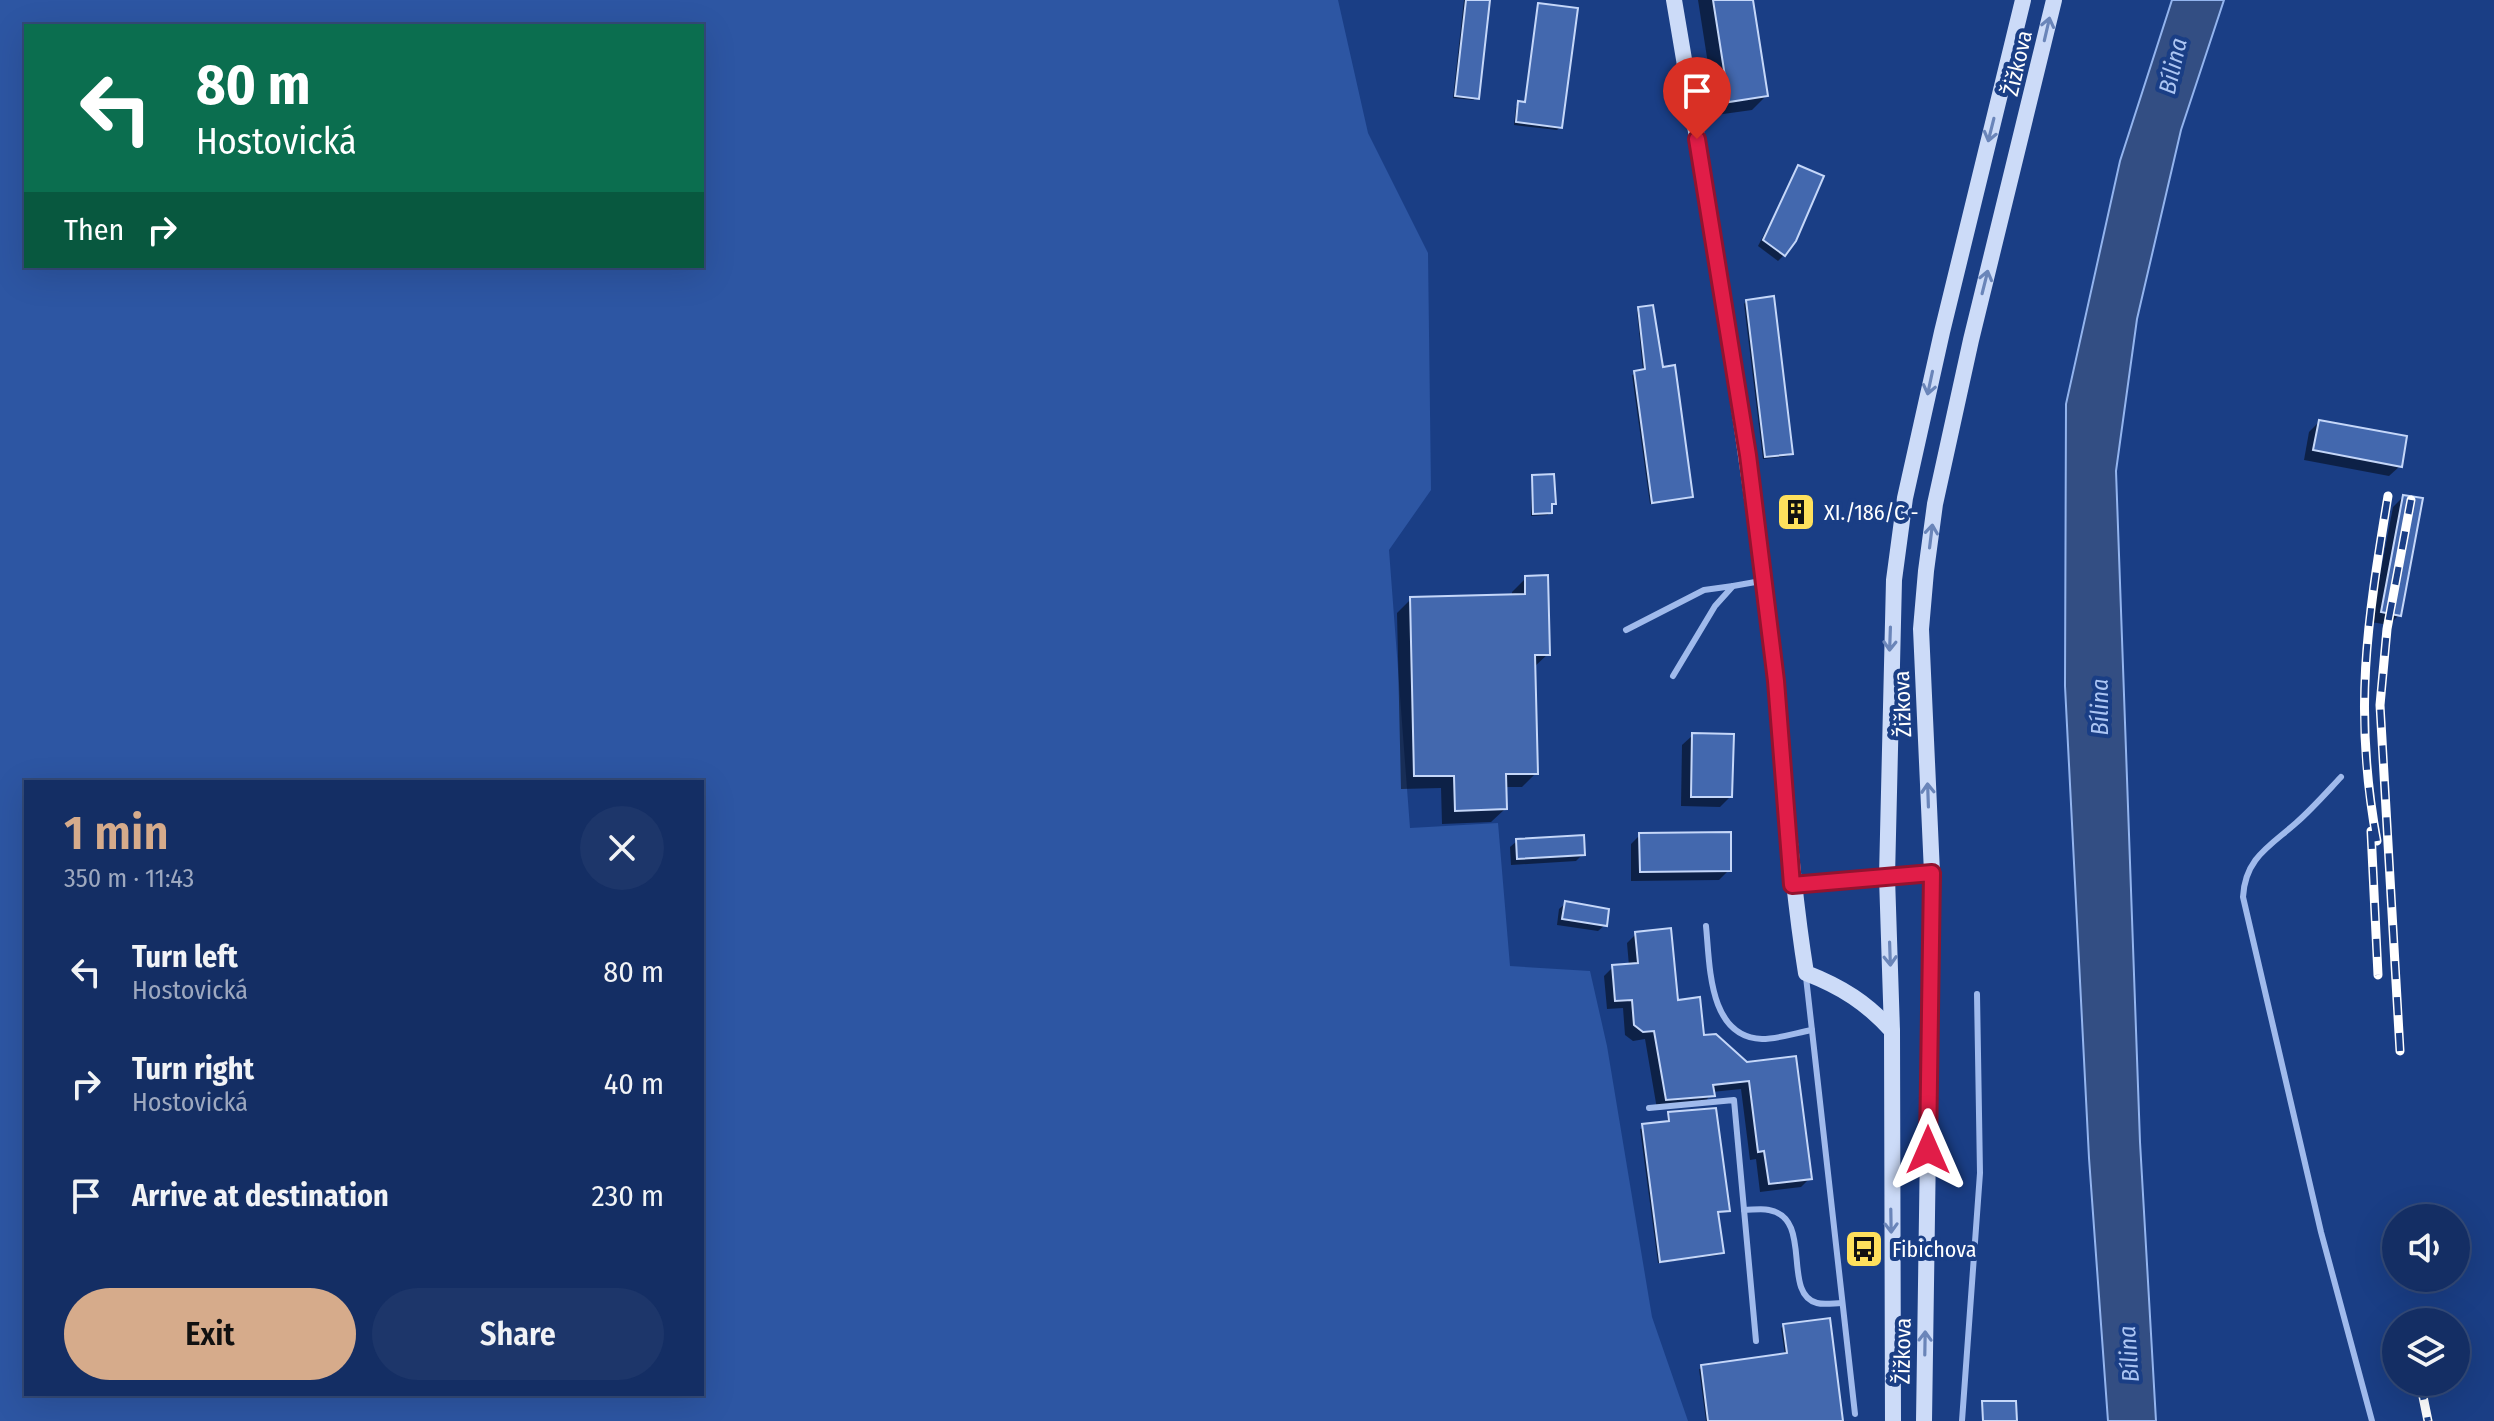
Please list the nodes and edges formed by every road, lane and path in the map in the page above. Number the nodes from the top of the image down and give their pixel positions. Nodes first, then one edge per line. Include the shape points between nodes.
1 (1674, 0) edge
2 (2023, 0) edge
3 (2054, 0) edge
4 (1763, 581) junction
5 (1733, 586) junction
6 (1626, 630) dead end
7 (1673, 676) dead end
8 (2341, 777) dead end
9 (1932, 873) junction
10 (1887, 877) junction
11 (1792, 885) junction
12 (1706, 926) dead end
13 (1806, 973) junction
14 (1977, 994) dead end
15 (1812, 1030) junction
16 (1892, 1031) junction
17 (1649, 1108) dead end
18 (1744, 1210) junction
19 (1842, 1303) junction
20 (1756, 1341) dead end
21 (1855, 1414) dead end
22 (1892, 1419) edge
23 (1924, 1421) edge
24 (1962, 1421) edge
25 (2372, 1421) edge

1 - 4 main road via 1740,393
2 -> 10 main road, Žižkova via 1905,498 1890,637
9 -> 3 main road, Žižkova via 1921,629 1935,504
4 - 5 lane
4 - 11 main road
5 - 6 lane via 1704,590
5 - 7 lane
8 - 25 lane via 2256,857 2243,897 2321,1232
9 - 10 main road
23 -> 9 main road, Žižkova
10 - 11 main road
10 -> 16 main road, Žižkova
11 - 13 main road
12 - 15 lane via 1713,993 1732,1028 1764,1039
13 - 15 lane
13 - 16 main road via 1847,991
14 - 24 lane via 1980,1173
15 - 19 lane
16 -> 22 main road, Žižkova
17 - 18 lane via 1734,1100
18 - 19 lane via 1772,1210 1786,1220 1794,1234 1800,1284 1807,1297 1817,1303
18 - 20 lane
19 - 21 lane

